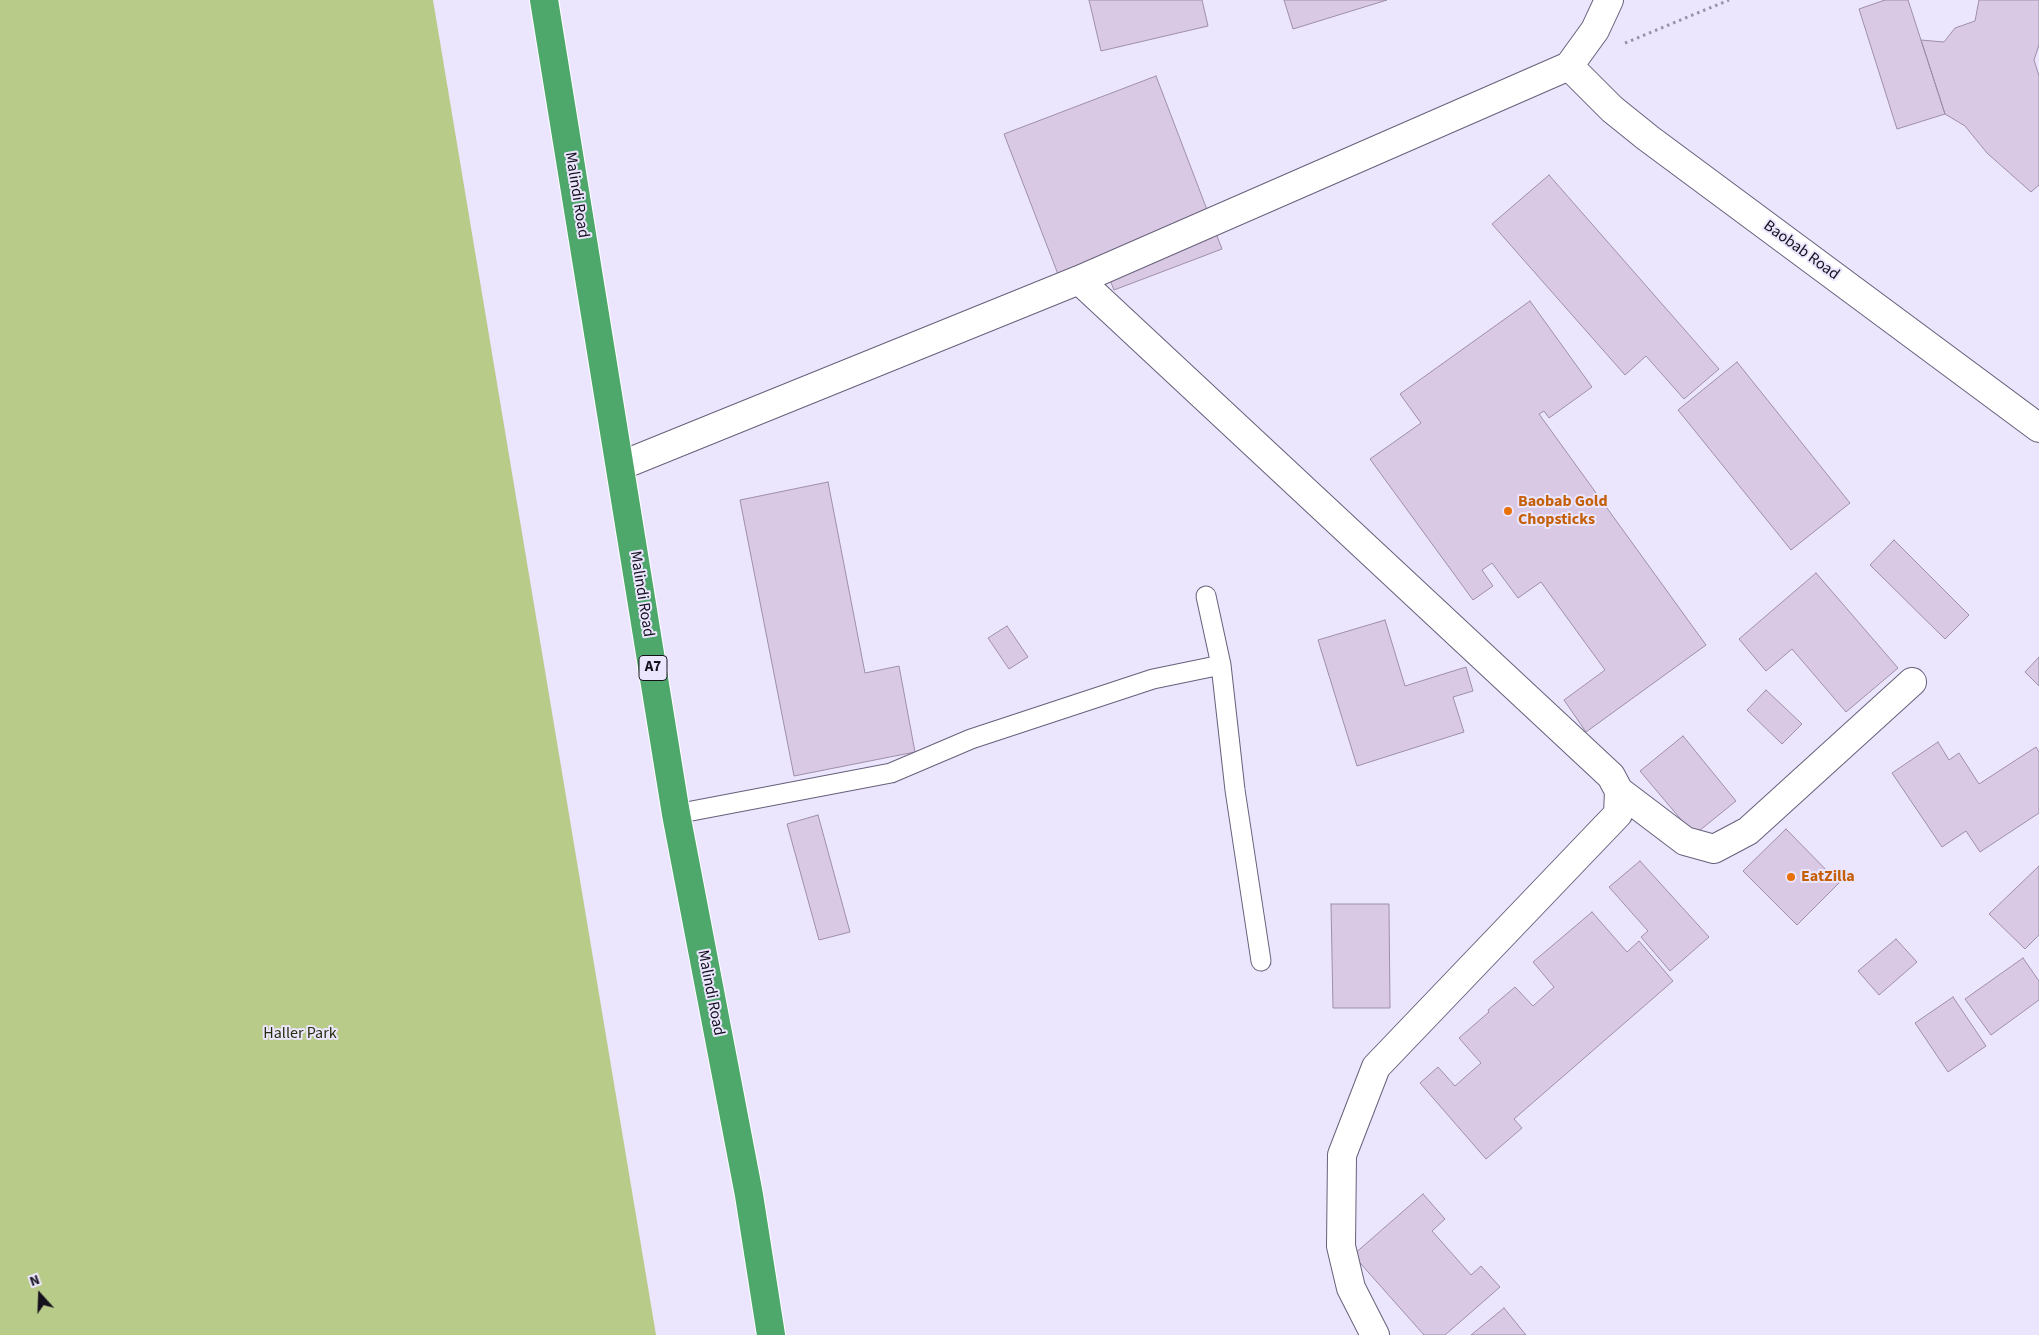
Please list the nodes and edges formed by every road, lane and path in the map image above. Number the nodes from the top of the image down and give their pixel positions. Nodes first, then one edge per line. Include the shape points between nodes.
1 (544, 0) edge
2 (1609, 0) edge
3 (1729, 0) edge
4 (1623, 44) dead end
5 (1569, 66) junction
6 (1079, 280) junction
7 (2039, 428) edge
8 (620, 466) junction
9 (1206, 596) dead end
10 (1220, 665) junction
11 (1912, 682) dead end
12 (1619, 791) junction
13 (676, 814) junction
14 (1261, 961) dead end
15 (772, 1335) edge
16 (1376, 1335) edge

1 - 8 highway, Malindi Road / A7
2 - 5 street via 1596,30
3 - 4 path
5 - 6 street
5 - 7 street, Baobab Road via 1612,109 1648,138
6 - 8 street
6 - 12 street via 1611,776
8 - 13 highway, Malindi Road / A7
9 - 10 lane
10 - 13 lane via 1153,679 971,739 891,773
10 - 14 lane
11 - 12 street via 1748,831 1714,849 1685,841
12 - 16 street via 1618,814 1376,1067 1342,1155 1341,1246 1351,1288
13 - 15 highway, Malindi Road / A7 via 749,1195

